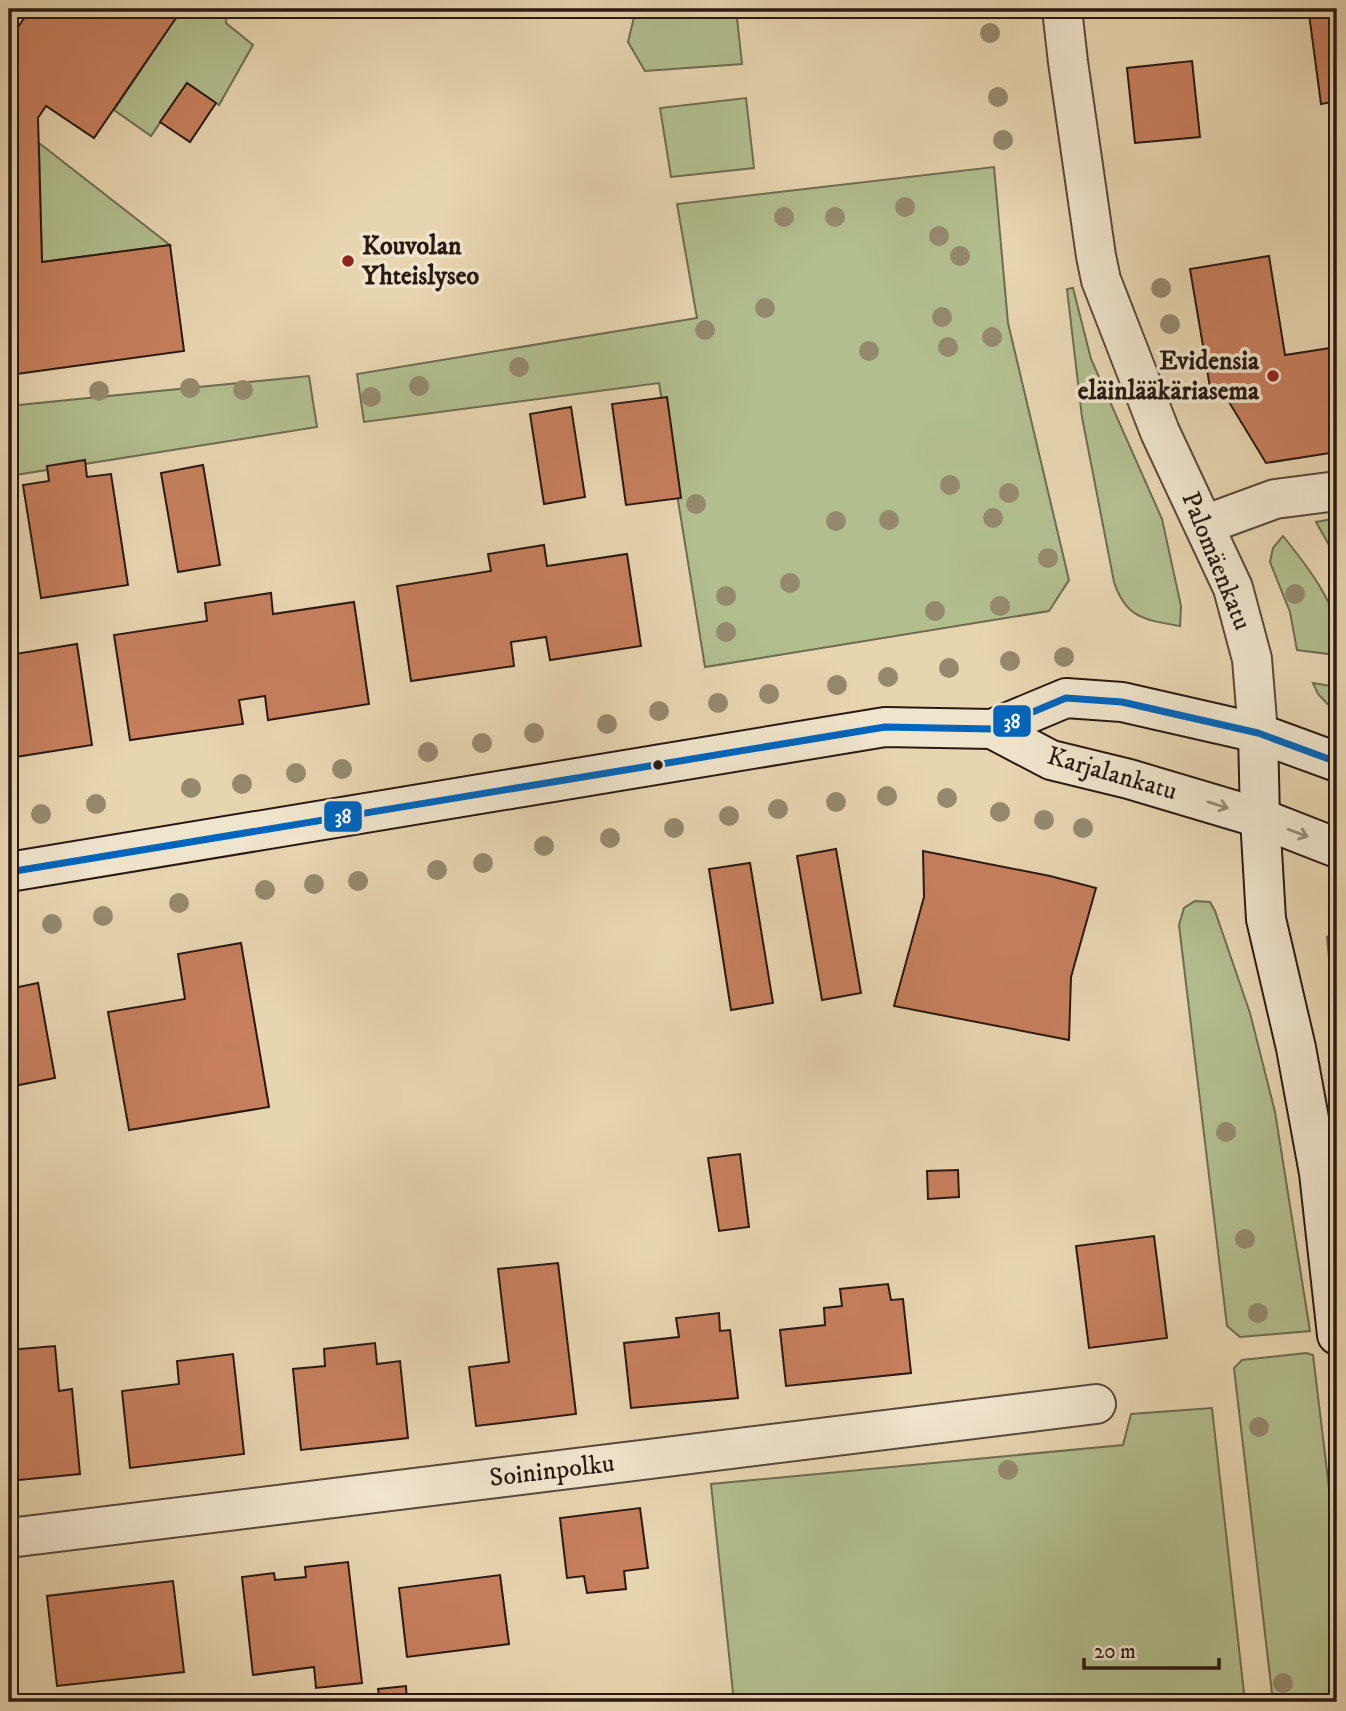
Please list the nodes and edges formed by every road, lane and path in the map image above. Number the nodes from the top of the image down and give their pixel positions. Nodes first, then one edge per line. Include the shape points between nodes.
1 (1062, 9) edge
2 (1337, 491) edge
3 (1203, 525) junction
4 (992, 729) junction
5 (1258, 733) junction
6 (1337, 762) edge
7 (1260, 818) junction
8 (1337, 848) edge
9 (9, 872) edge
10 (1337, 1335) edge
11 (1096, 1404) dead end
12 (9, 1538) edge

1 - 3 street, Palomäenkatu via 1101,280 1160,432
2 - 3 street via 1275,499
3 - 5 street, Palomäenkatu via 1233,588 1249,642
4 - 5 street, Karjalankatu via 1066,698 1122,702
4 -> 7 street, Karjalankatu via 1051,760
4 - 9 street via 885,727
5 - 6 street, Karjalankatu
5 - 7 street, Palomäenkatu
7 -> 8 street, Karjalankatu
7 - 10 street, Palomäenkatu via 1266,919 1319,1173
11 - 12 street, Soininpolku

